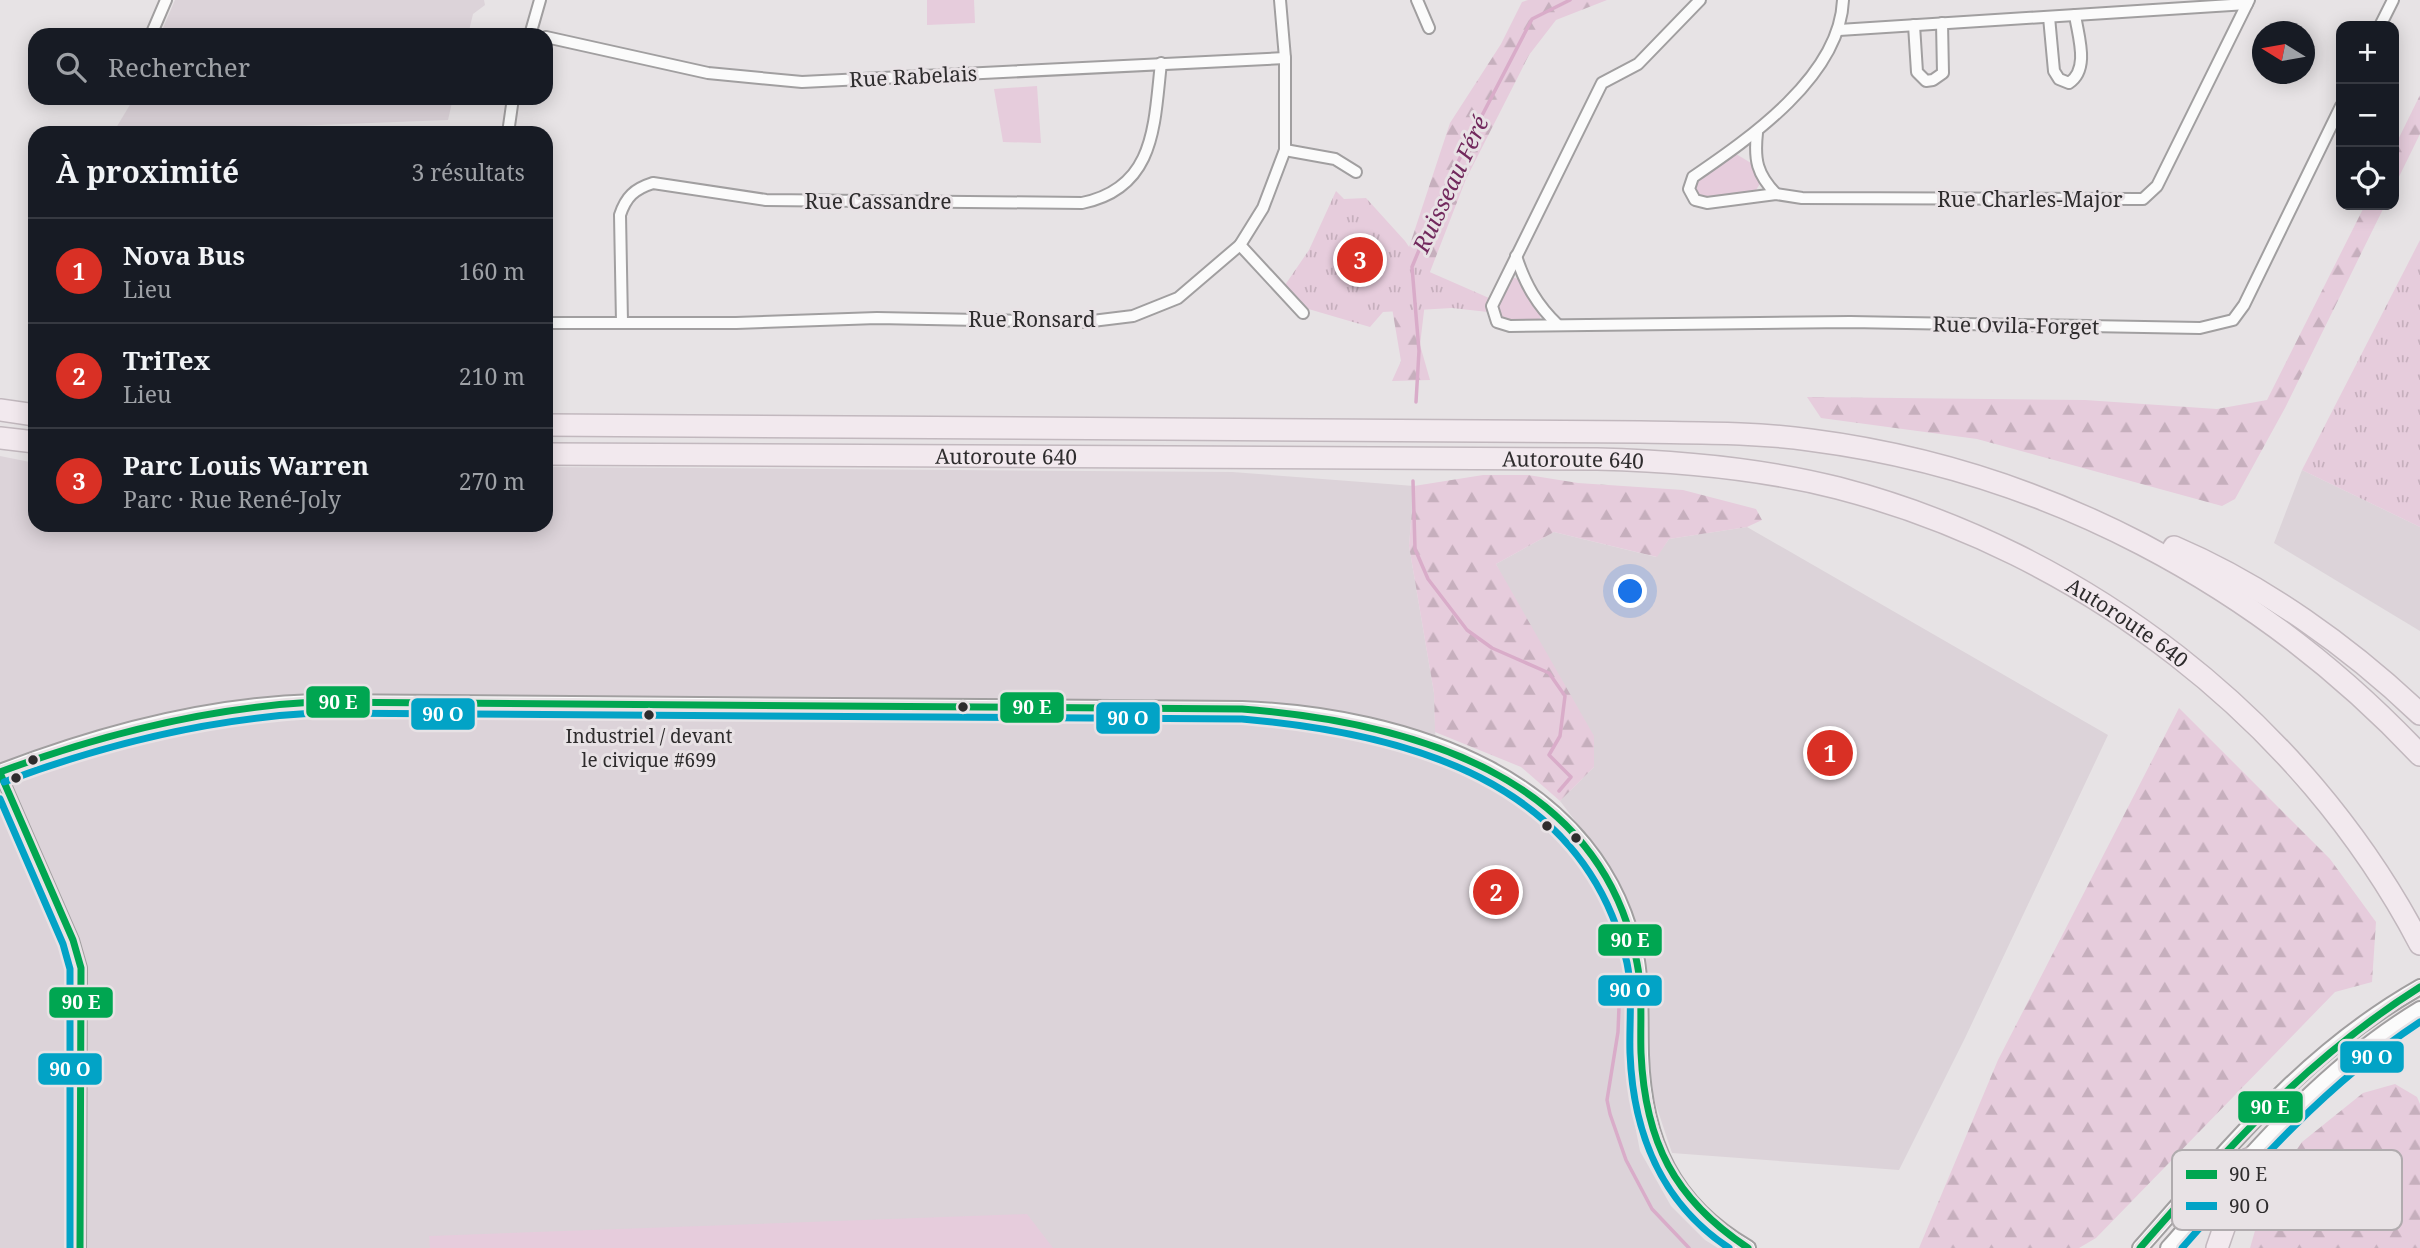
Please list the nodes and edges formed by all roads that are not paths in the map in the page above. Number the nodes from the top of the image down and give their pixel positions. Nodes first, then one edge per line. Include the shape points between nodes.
1 (166, 0) edge
2 (540, 0) edge
3 (1280, 0) edge
4 (1417, 0) edge
5 (1700, 0) edge
6 (1843, 0) edge
7 (2393, 0) edge
8 (2248, 2) edge
9 (2075, 15) junction
10 (2049, 17) junction
11 (2382, 21) edge
12 (1942, 23) junction
13 (1914, 25) junction
14 (154, 28) edge
15 (534, 28) edge
16 (1429, 28) dead end
17 (1839, 30) junction
18 (553, 39) edge
19 (1284, 58) junction
20 (1161, 63) junction
21 (512, 105) edge
22 (2336, 116) edge
23 (509, 126) edge
24 (1757, 133) junction
25 (1285, 150) junction
26 (1356, 173) dead end
27 (1776, 194) junction
28 (1240, 246) junction
29 (1516, 256) junction
30 (1303, 313) dead end
31 (622, 322) junction
32 (553, 323) edge
33 (1558, 325) junction
34 (0, 410) edge
35 (28, 414) edge
36 (553, 425) edge
37 (0, 438) edge
38 (28, 441) edge
39 (553, 454) edge
40 (2243, 593) junction
41 (2420, 714) edge
42 (2420, 755) edge
43 (0, 772) edge
44 (2420, 944) edge
45 (2420, 987) edge
46 (2420, 1010) edge
47 (2229, 1150) edge
48 (2257, 1150) edge
49 (2172, 1213) edge
50 (2184, 1230) edge
51 (2223, 1230) edge
52 (80, 1248) edge
53 (1748, 1248) edge
54 (2140, 1248) edge
55 (2168, 1248) edge
56 (2217, 1248) edge

1 - 14 street
2 - 15 street
3 - 19 street, Rue Ronsard
4 - 16 street
5 - 29 street, Rue Ovila-Forget via 1638,64 1602,83
6 - 17 street, Rue Charles-Major
7 - 11 street
8 - 9 street
8 - 27 street, Rue Charles-Major via 2157,186 2143,199 1802,198
9 - 10 street
9 - 10 street via 2082,62 2077,78 2069,83 2054,71
10 - 12 street
12 - 13 street
12 - 13 street via 1943,73 1933,80 1917,72
13 - 17 street
17 - 24 street, Rue Charles-Major via 1810,78
18 - 20 street, Rue Rabelais via 708,73 802,82
19 - 20 street, Rue Rabelais
19 - 25 street, Rue Ronsard
20 - 31 street, Rue Cassandre via 1151,142 1122,189 1102,199 766,200 653,183 637,188 625,200 620,215
21 - 23 street
22 - 33 street, Rue Ovila-Forget via 2233,320 2200,328 1850,322
24 - 27 street via 1755,166
24 - 27 street, Rue Charles-Major via 1693,177 1689,189 1695,200 1707,203
25 - 26 street via 1335,159
25 - 28 street, Rue Ronsard via 1263,208
28 - 30 street
28 - 31 street, Rue Ronsard via 1178,298 1133,316 1084,322 877,318
29 - 33 street via 1524,281
29 - 33 street, Rue Ovila-Forget via 1492,306 1497,322
31 - 32 street, Rue Ronsard
34 - 35 highway
36 - 40 highway, Autoroute 640 via 1757,435 1825,442 1979,476 2070,509 2200,567
37 - 38 highway
39 - 44 highway, Autoroute 640 via 1597,459 1713,466 1826,485 1940,522 2049,572 2161,645 2251,720 2313,786 2367,858
40 - 41 highway via 2356,660
40 - 42 highway, Autoroute 640 via 2351,687
43 - 52 street via 74,940 81,968
43 - 53 street via 149,724 228,709 314,702 1242,709 1318,716 1392,731 1464,756 1517,784 1556,816 1594,859 1616,898 1634,948 1640,987 1642,1080 1660,1155 1695,1209
45 - 47 street via 2364,1021 2297,1076
46 - 48 street via 2329,1076
49 - 54 street
50 - 55 street
51 - 56 highway

